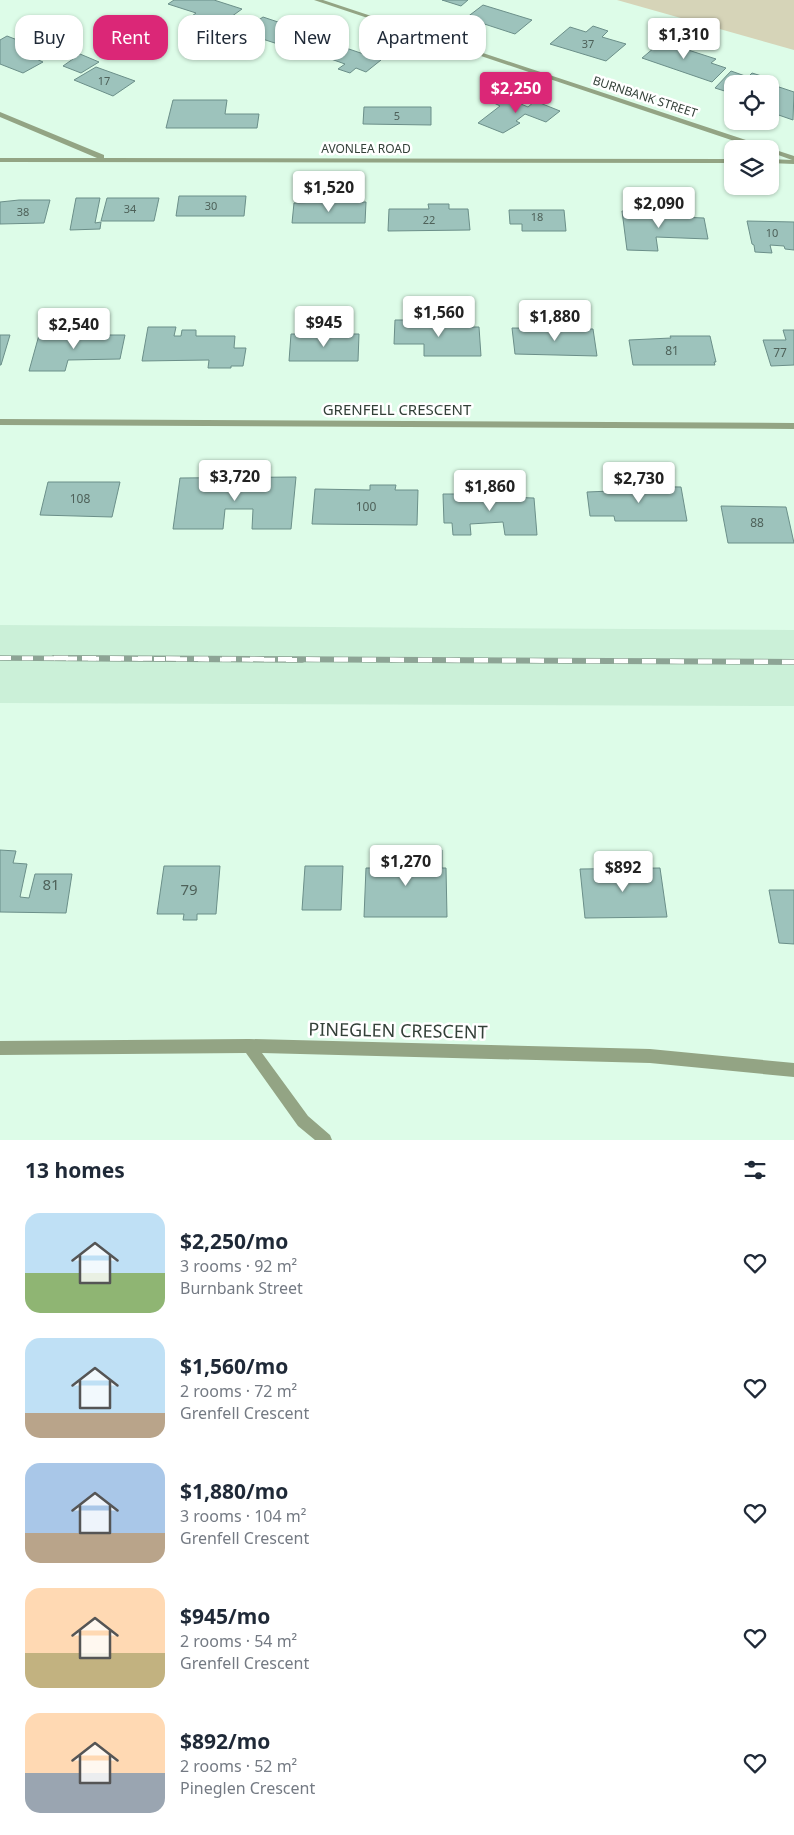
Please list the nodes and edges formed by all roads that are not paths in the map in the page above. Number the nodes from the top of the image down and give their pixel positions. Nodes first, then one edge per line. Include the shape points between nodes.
1 (317, 0) edge
2 (0, 114) edge
3 (739, 140) edge
4 (779, 154) edge
5 (106, 159) junction
6 (0, 160) edge
7 (794, 160) edge
8 (724, 161) edge
9 (779, 161) edge
10 (0, 422) edge
11 (794, 426) edge
12 (249, 1046) junction
13 (0, 1048) edge
14 (794, 1070) edge
15 (325, 1140) edge

1 - 3 street, BURNBANK STREET
2 - 5 street
4 - 7 street
5 - 6 street, AVONLEA ROAD
5 - 8 street, AVONLEA ROAD
7 - 9 street
10 - 11 street, GRENFELL CRESCENT
12 - 13 street, PINEGLEN CRESCENT
12 - 14 street, PINEGLEN CRESCENT via 650,1056
12 - 15 street via 303,1121

